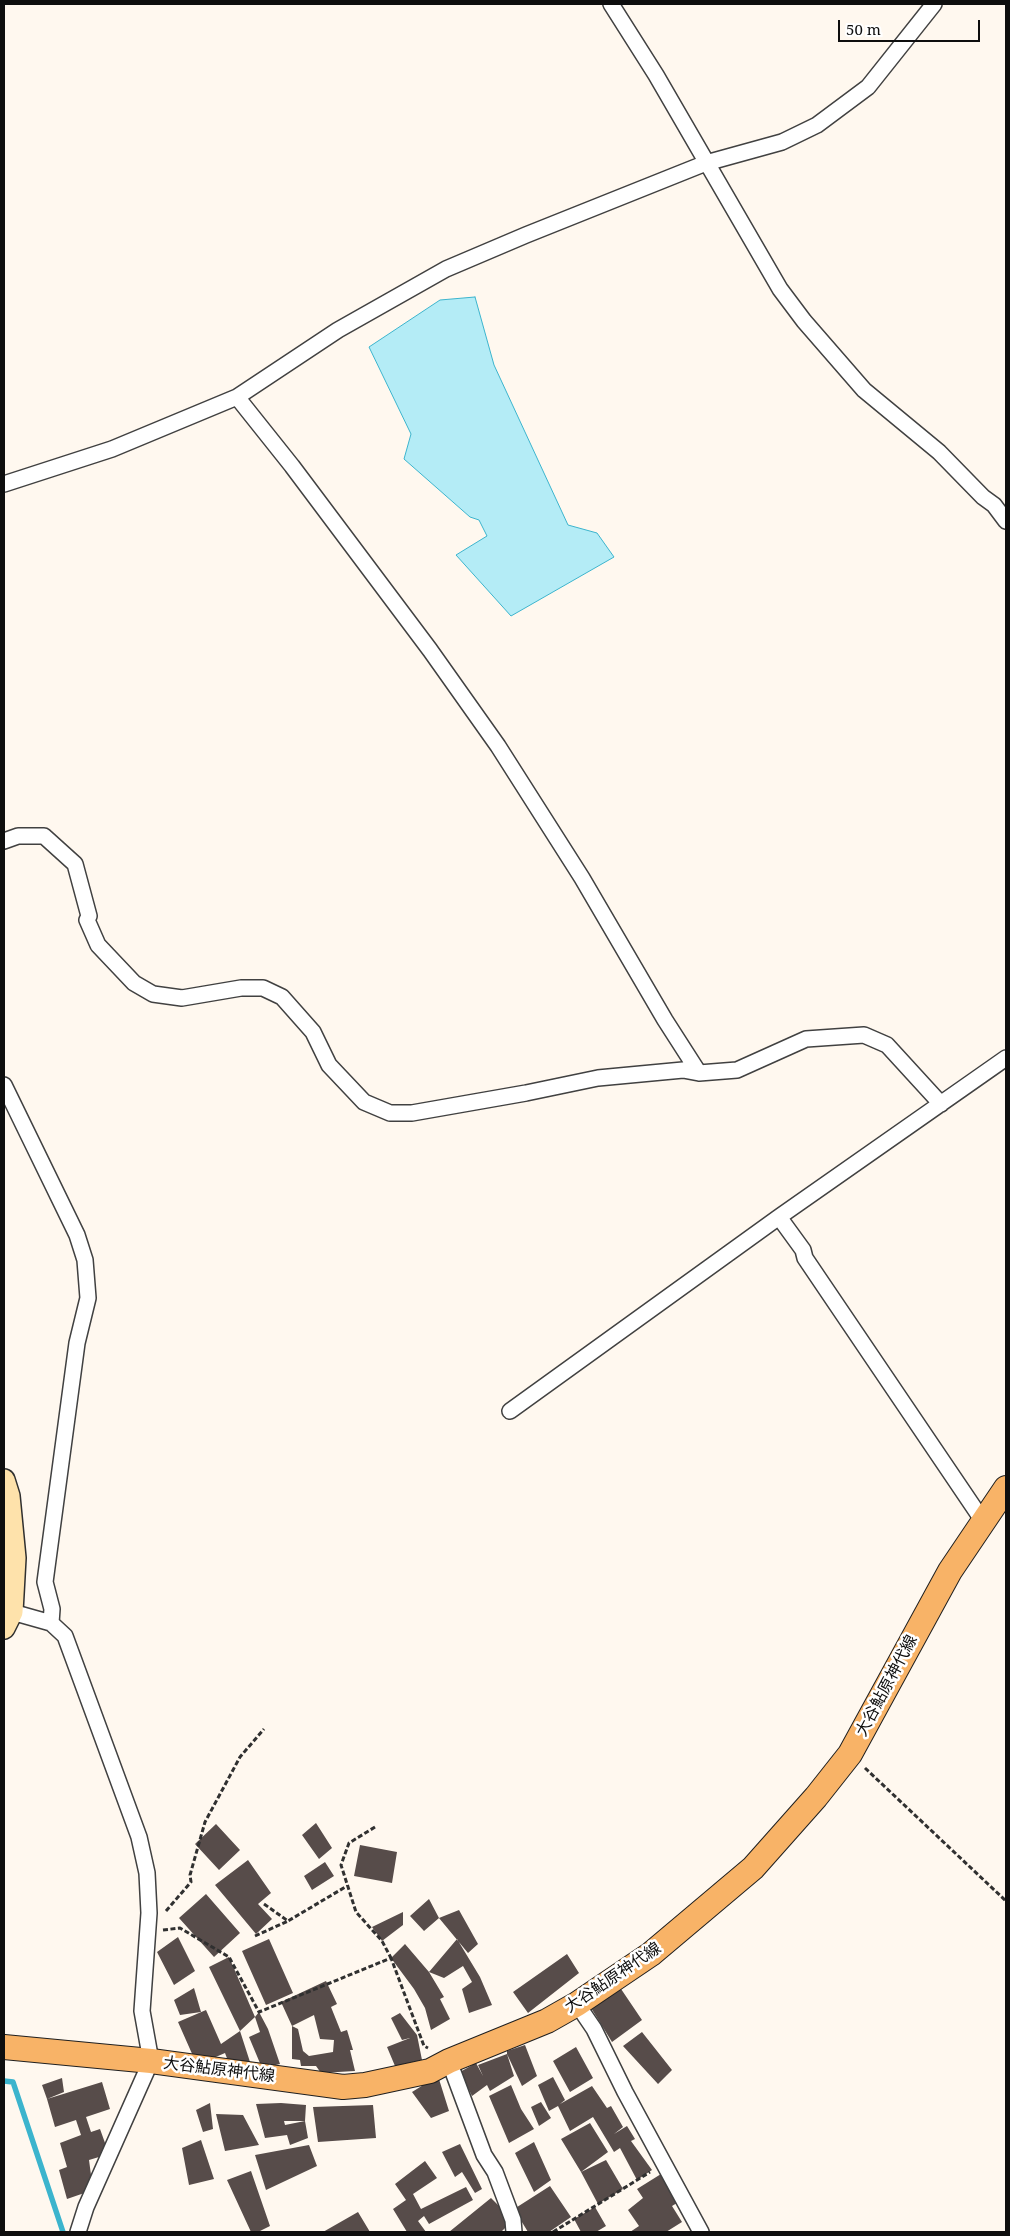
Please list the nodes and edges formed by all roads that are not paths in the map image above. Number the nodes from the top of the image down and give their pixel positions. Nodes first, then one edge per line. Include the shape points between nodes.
1 (611, 4) edge
2 (934, 4) edge
3 (706, 163) junction
4 (237, 397) junction
5 (4, 484) edge
6 (1006, 521) edge
7 (4, 841) edge
8 (1006, 1058) edge
9 (699, 1073) junction
10 (4, 1084) edge
11 (941, 1104) junction
12 (779, 1217) junction
13 (510, 1411) dead end
14 (4, 1480) edge
15 (1006, 1488) edge
16 (983, 1522) junction
17 (8, 1620) edge
18 (51, 1623) junction
19 (577, 2004) junction
20 (4, 2048) edge
21 (151, 2061) junction
22 (449, 2061) junction
23 (78, 2232) edge
24 (514, 2232) edge
25 (701, 2232) edge

1 - 3 street
2 - 3 street via 868,87 817,125 782,142
3 - 4 street via 446,270 338,330
3 - 6 street via 780,289 804,321 864,390 939,452 982,497 994,505
4 - 5 street via 112,449
4 - 9 street via 430,650 498,746
7 - 9 street via 18,836 44,836 75,864 88,920 98,946 134,983 153,994 182,998 242,988 263,988 282,997 313,1032 329,1065 364,1102 390,1113 412,1113 598,1078 683,1070
8 - 11 street
9 - 11 street via 737,1070 806,1039 864,1035 887,1046
10 - 18 street via 77,1235 85,1260 88,1298 77,1343 45,1582 52,1609
11 - 12 street
12 - 13 street
12 - 16 street
14 - 17 street via 10,1496 16,1558
15 - 16 main road, 大谷鮎原神代線
16 - 19 main road, 大谷鮎原神代線 via 950,1571 850,1754 753,1868 651,1954
17 - 18 street
18 - 21 street via 65,1636 139,1836 147,1873 148,1932 142,2011
19 - 22 main road, 大谷鮎原神代線 via 547,2021
19 - 25 street via 594,2029
20 - 21 main road, 大谷鮎原神代線
21 - 22 main road, 大谷鮎原神代線 via 343,2087 430,2071
21 - 23 street
22 - 24 street via 484,2156 510,2212

